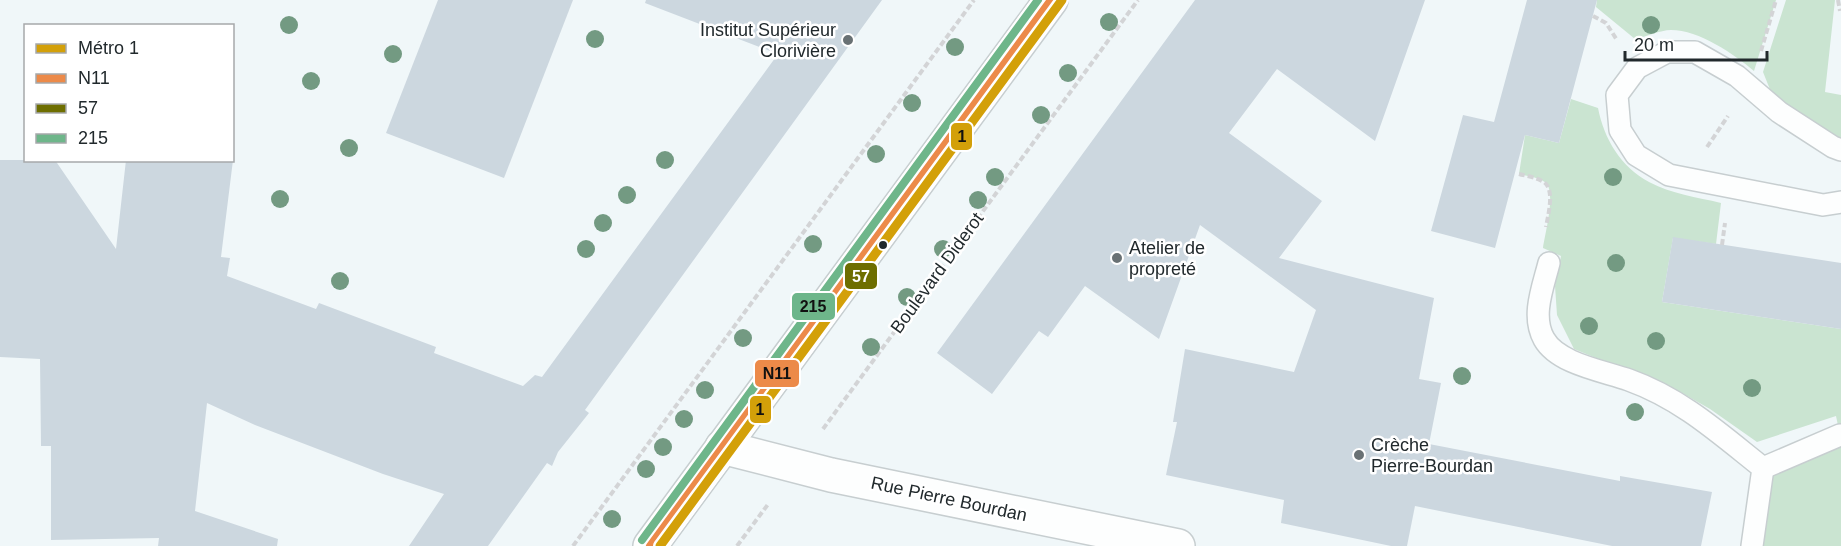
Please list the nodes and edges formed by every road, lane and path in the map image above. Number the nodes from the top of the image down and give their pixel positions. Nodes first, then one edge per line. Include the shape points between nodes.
1 (974, 0) edge
2 (1051, 0) edge
3 (1138, 0) edge
4 (1776, 0) edge
5 (1838, 0) edge
6 (1840, 11) edge
7 (1749, 86) junction
8 (1841, 150) edge
9 (1519, 174) dead end
10 (1685, 178) junction
11 (1841, 202) edge
12 (1546, 228) dead end
13 (1549, 263) dead end
14 (1840, 435) edge
15 (722, 447) junction
16 (795, 467) junction
17 (1763, 468) junction
18 (573, 546) edge
19 (650, 546) edge
20 (737, 546) edge
21 (1178, 546) edge
22 (1752, 546) edge

1 - 18 path
2 - 15 main road
3 - 16 path, Boulevard Diderot
4 - 7 path
5 - 6 path
7 - 8 lane via 1779,112
7 - 10 path
7 - 10 lane via 1695,52 1666,52 1637,68 1617,95 1620,130 1636,155 1669,175
9 - 12 path via 1547,184 1551,198
10 - 11 lane via 1823,205
13 - 17 lane via 1537,315 1544,340 1564,360 1631,381 1678,402
14 - 17 lane
15 - 16 main road, Rue Pierre Bourdan
15 - 19 main road
16 - 20 path, Boulevard Diderot
16 - 21 main road, Rue Pierre Bourdan
17 - 22 lane

